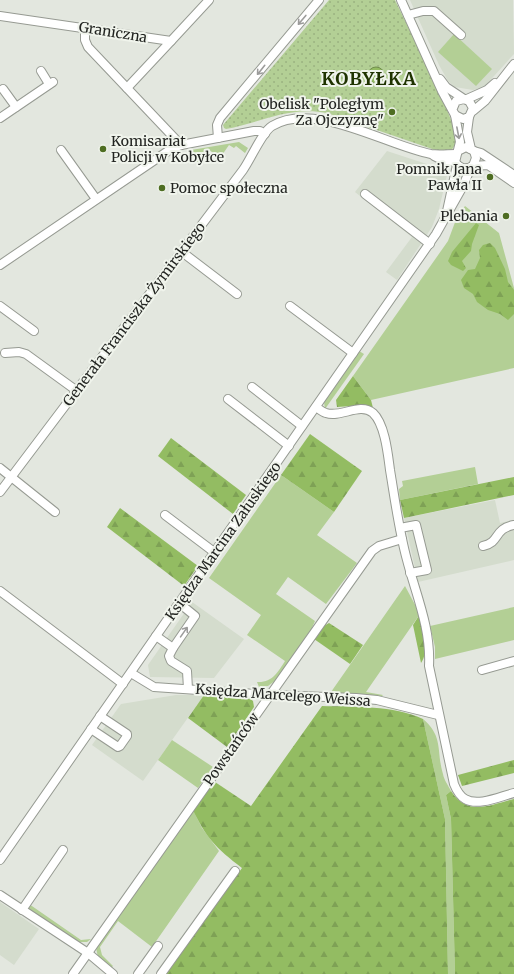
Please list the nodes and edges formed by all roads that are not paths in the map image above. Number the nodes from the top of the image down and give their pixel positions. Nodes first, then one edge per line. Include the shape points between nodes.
1 (209, 0) edge
2 (319, 0) edge
3 (401, 0) edge
4 (408, 15) junction
5 (0, 16) edge
6 (85, 28) junction
7 (461, 35) dead end
8 (170, 41) junction
9 (514, 64) edge
10 (432, 68) junction
11 (40, 71) dead end
12 (504, 77) junction
13 (127, 88) junction
14 (3, 89) dead end
15 (465, 99) junction
16 (16, 107) junction
17 (454, 112) junction
18 (471, 114) junction
19 (0, 118) edge
20 (265, 134) junction
21 (218, 138) junction
22 (181, 145) junction
23 (60, 150) dead end
24 (472, 150) junction
25 (457, 158) junction
26 (472, 166) junction
27 (514, 175) edge
28 (514, 182) edge
29 (365, 194) dead end
30 (96, 199) junction
31 (445, 221) junction
32 (430, 244) junction
33 (182, 252) junction
34 (0, 265) edge
35 (237, 294) dead end
36 (0, 306) edge
37 (290, 306) dead end
38 (34, 331) dead end
39 (5, 352) dead end
40 (353, 353) junction
41 (252, 387) dead end
42 (77, 391) junction
43 (228, 399) dead end
44 (316, 407) junction
45 (302, 426) junction
46 (289, 446) junction
47 (0, 468) edge
48 (10, 478) junction
49 (0, 492) edge
50 (55, 512) dead end
51 (165, 515) dead end
52 (514, 525) edge
53 (400, 528) junction
54 (402, 539) junction
55 (483, 546) dead end
56 (214, 552) junction
57 (410, 573) junction
58 (0, 591) edge
59 (179, 604) junction
60 (156, 636) junction
61 (173, 648) junction
62 (514, 661) edge
63 (482, 670) dead end
64 (130, 673) junction
65 (122, 684) junction
66 (188, 689) junction
67 (270, 694) junction
68 (438, 715) junction
69 (100, 716) junction
70 (91, 729) junction
71 (514, 793) edge
72 (63, 850) dead end
73 (0, 860) edge
74 (235, 871) dead end
75 (0, 895) edge
76 (22, 910) junction
77 (158, 946) dead end
78 (88, 953) junction
79 (73, 974) edge
80 (113, 974) edge
81 (138, 974) edge
82 (161, 974) edge

1 - 8 street
2 -> 21 street via 220,118 217,125
3 - 4 street
4 - 7 street via 434,11
4 - 10 street
5 - 6 street, Graniczna
6 - 8 street, Graniczna
6 - 13 street via 86,44
8 - 13 street
9 - 12 street
10 - 15 street via 446,88
10 - 17 street
11 - 16 street via 51,83
12 - 15 street via 487,90
12 - 18 street
13 - 22 street
14 - 16 street
15 - 17 street via 456,102
15 - 18 street via 472,104
16 - 19 street
17 - 18 street via 462,119
17 -> 25 street, Księdza Marcina Załuskiego via 459,134
18 - 24 street via 467,132
20 - 21 street via 254,131
20 - 25 street via 272,126 288,121 321,119 432,154 440,159
20 - 33 street, Generała Franciszka Żymirskiego via 243,170
21 - 22 street
22 - 30 street via 170,149
23 - 30 street
24 - 25 street via 466,147
24 - 26 street via 476,158
24 - 27 street via 481,153
25 - 26 street via 466,169
25 - 31 street, Księdza Marcina Załuskiego
26 - 28 street via 488,165
26 - 31 street, Księdza Marcina Załuskiego
29 - 32 street
30 - 34 street
31 - 32 street, Księdza Marcina Załuskiego
32 - 40 street, Księdza Marcina Załuskiego
33 - 35 street
33 - 42 street, Generała Franciszka Żymirskiego
36 - 38 street
37 - 40 street
39 - 42 street via 26,354
40 - 44 street, Księdza Marcina Załuskiego
41 - 45 street
42 - 48 street, Generała Franciszka Żymirskiego
43 - 46 street
44 - 45 street, Księdza Marcina Załuskiego
44 - 53 street via 325,413 333,414 357,409 368,410 379,421 390,466
45 - 46 street, Księdza Marcina Załuskiego
46 - 56 street, Księdza Marcina Załuskiego
47 - 48 street
48 - 49 street, Generała Franciszka Żymirskiego
48 - 50 street
51 - 56 street
52 - 55 street via 502,529 494,541
53 - 54 street
53 - 57 street via 416,525 427,570
54 - 57 street
54 - 67 street, Powstańców via 378,546 372,551
56 - 59 street, Księdza Marcina Załuskiego
57 - 68 street via 424,612
58 - 65 street
59 - 60 street, Księdza Marcina Załuskiego
61 -> 59 street via 195,616
60 - 61 street
60 - 64 street, Księdza Marcina Załuskiego
61 - 66 street via 169,656 171,661 187,671
62 - 63 street
64 - 65 street, Księdza Marcina Załuskiego
64 - 66 street, Księdza Marcelego Weissa via 154,687
65 - 69 street, Księdza Marcina Załuskiego
66 - 67 street, Księdza Marcelego Weissa
67 - 68 street, Księdza Marcelego Weissa via 377,700
67 - 78 street, Powstańców
68 - 71 street via 445,735 451,776 465,799 479,802
69 - 70 street, Księdza Marcina Załuskiego
69 - 70 street via 127,736 118,747
70 - 73 street, Księdza Marcina Załuskiego
72 - 76 street
74 - 82 street
75 - 76 street
76 - 78 street
77 - 81 street
78 - 79 street, Powstańców
78 - 80 street

